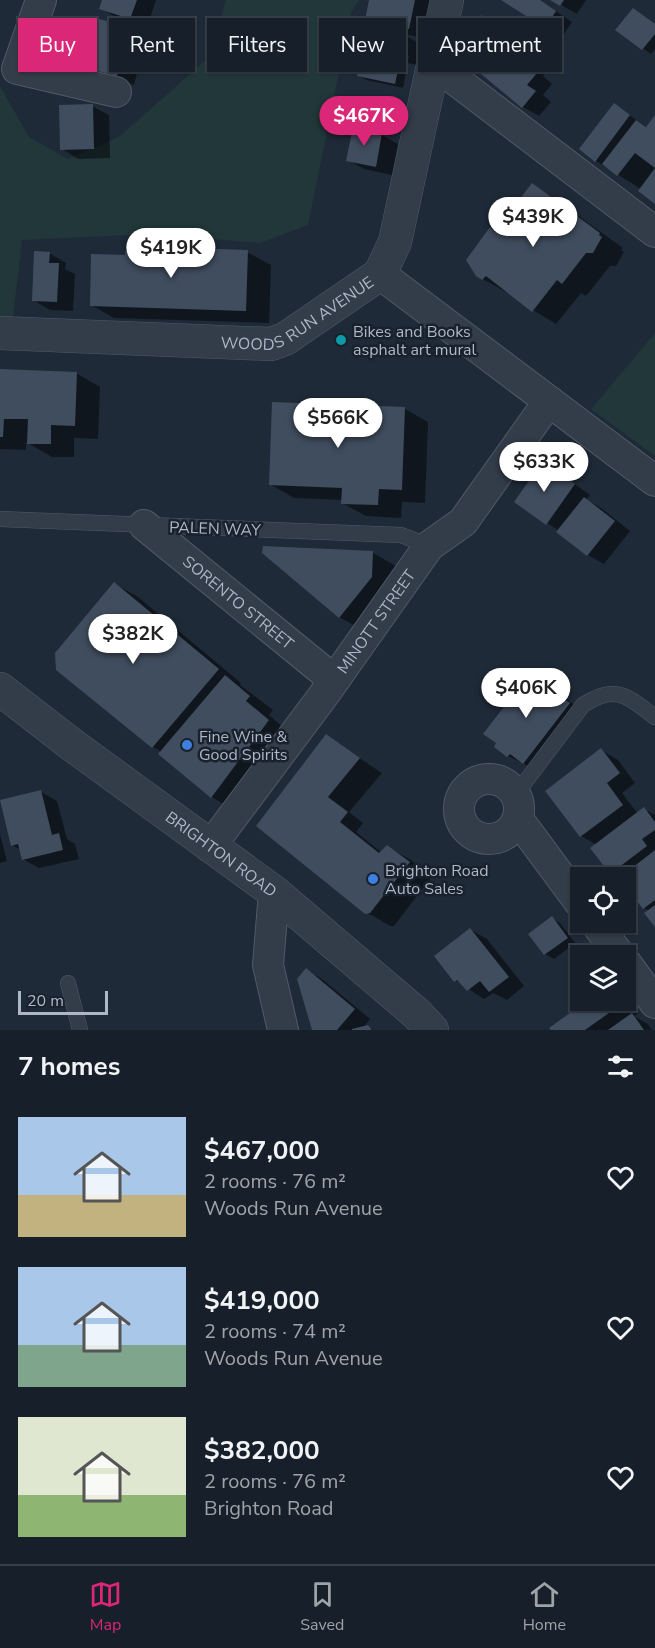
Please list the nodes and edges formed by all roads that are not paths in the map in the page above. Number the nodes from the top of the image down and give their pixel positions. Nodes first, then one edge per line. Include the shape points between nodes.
1 (40, 0) edge
2 (447, 0) edge
3 (443, 18) edge
4 (431, 72) edge
5 (445, 72) edge
6 (116, 92) dead end
7 (655, 232) edge
8 (380, 274) junction
9 (0, 333) edge
10 (549, 401) junction
11 (655, 481) edge
12 (0, 519) edge
13 (144, 525) junction
14 (429, 546) junction
15 (334, 680) junction
16 (0, 689) edge
17 (655, 717) edge
18 (517, 807) joint
19 (210, 847) junction
20 (570, 888) edge
21 (274, 892) junction
22 (636, 977) edge
23 (68, 983) dead end
24 (655, 1003) edge
25 (80, 1030) edge
26 (283, 1030) edge
27 (432, 1030) edge

1 - 6 street via 17,69
2 - 3 street, WOODS RUN AVENUE
4 - 8 street, WOODS RUN AVENUE via 395,242
5 - 7 street
8 - 9 street, WOODS RUN AVENUE via 285,339 271,344
8 - 10 street
10 - 11 street
10 - 14 street, MINOTT STREET via 463,522
12 - 13 lane, PALEN WAY
13 - 14 lane, PALEN WAY via 401,535
13 - 15 street, SORENTO STREET
14 - 15 street, MINOTT STREET
15 - 19 street, MINOTT STREET
16 - 19 street, BRIGHTON ROAD
17 - 18 lane via 625,694 596,696 583,705
18 - 20 street
19 - 21 street, BRIGHTON ROAD
21 - 26 street via 268,965
21 - 27 street, BRIGHTON ROAD
22 - 24 street
23 - 25 lane

